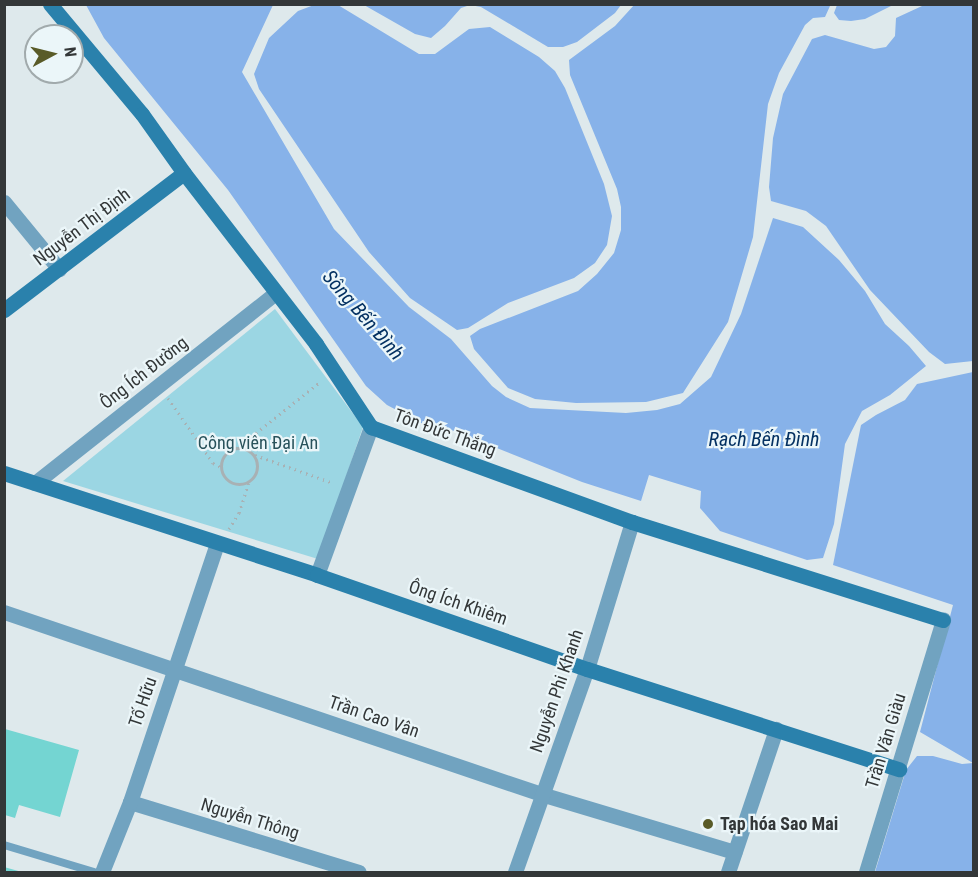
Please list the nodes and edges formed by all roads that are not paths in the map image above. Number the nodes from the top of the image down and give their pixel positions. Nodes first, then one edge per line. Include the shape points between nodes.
1 (50, 4) edge
2 (184, 173) junction
3 (4, 202) edge
4 (59, 269) junction
5 (276, 293) junction
6 (4, 310) edge
7 (370, 427) junction
8 (4, 473) edge
9 (35, 483) junction
10 (632, 522) junction
11 (218, 543) junction
12 (317, 575) junction
13 (4, 612) edge
14 (943, 620) joint
15 (587, 669) junction
16 (174, 670) junction
17 (776, 729) junction
18 (899, 769) junction
19 (541, 794) junction
20 (130, 802) junction
21 (4, 845) edge
22 (734, 852) junction
23 (94, 873) edge
24 (102, 873) edge
25 (359, 873) edge
26 (515, 873) edge
27 (728, 873) edge
28 (866, 873) edge

1 - 2 street, Tôn Đức Thắng via 142,114
2 - 4 street, Nguyễn Thị Định
2 - 5 street, Tôn Đức Thắng
3 - 4 street
4 - 6 street, Nguyễn Thị Định
5 - 7 street, Tôn Đức Thắng via 316,344
5 - 9 street, Ông Ích Đường
7 - 10 street, Tôn Đức Thắng
7 - 12 street
8 - 9 street, Ông Ích Khiêm
9 - 11 street, Ông Ích Khiêm
10 - 14 street, Tôn Đức Thắng
10 - 15 street, Nguyễn Phi Khanh
11 - 12 street, Ông Ích Khiêm
11 - 16 street, Tố Hữu
12 - 15 street, Ông Ích Khiêm
13 - 16 street, Trần Cao Vân
14 - 18 street, Trần Văn Giàu
15 - 17 street, Ông Ích Khiêm
15 - 19 street, Nguyễn Phi Khanh
16 - 19 street, Trần Cao Vân
16 - 20 street, Tố Hữu
17 - 18 street, Ông Ích Khiêm
17 - 22 street
18 - 28 street, Trần Văn Giàu
19 - 22 street, Trần Cao Vân
19 - 26 street, Nguyễn Phi Khanh
20 - 24 street, Tố Hữu
20 - 25 street, Nguyễn Thông
21 - 23 lane
22 - 27 street

